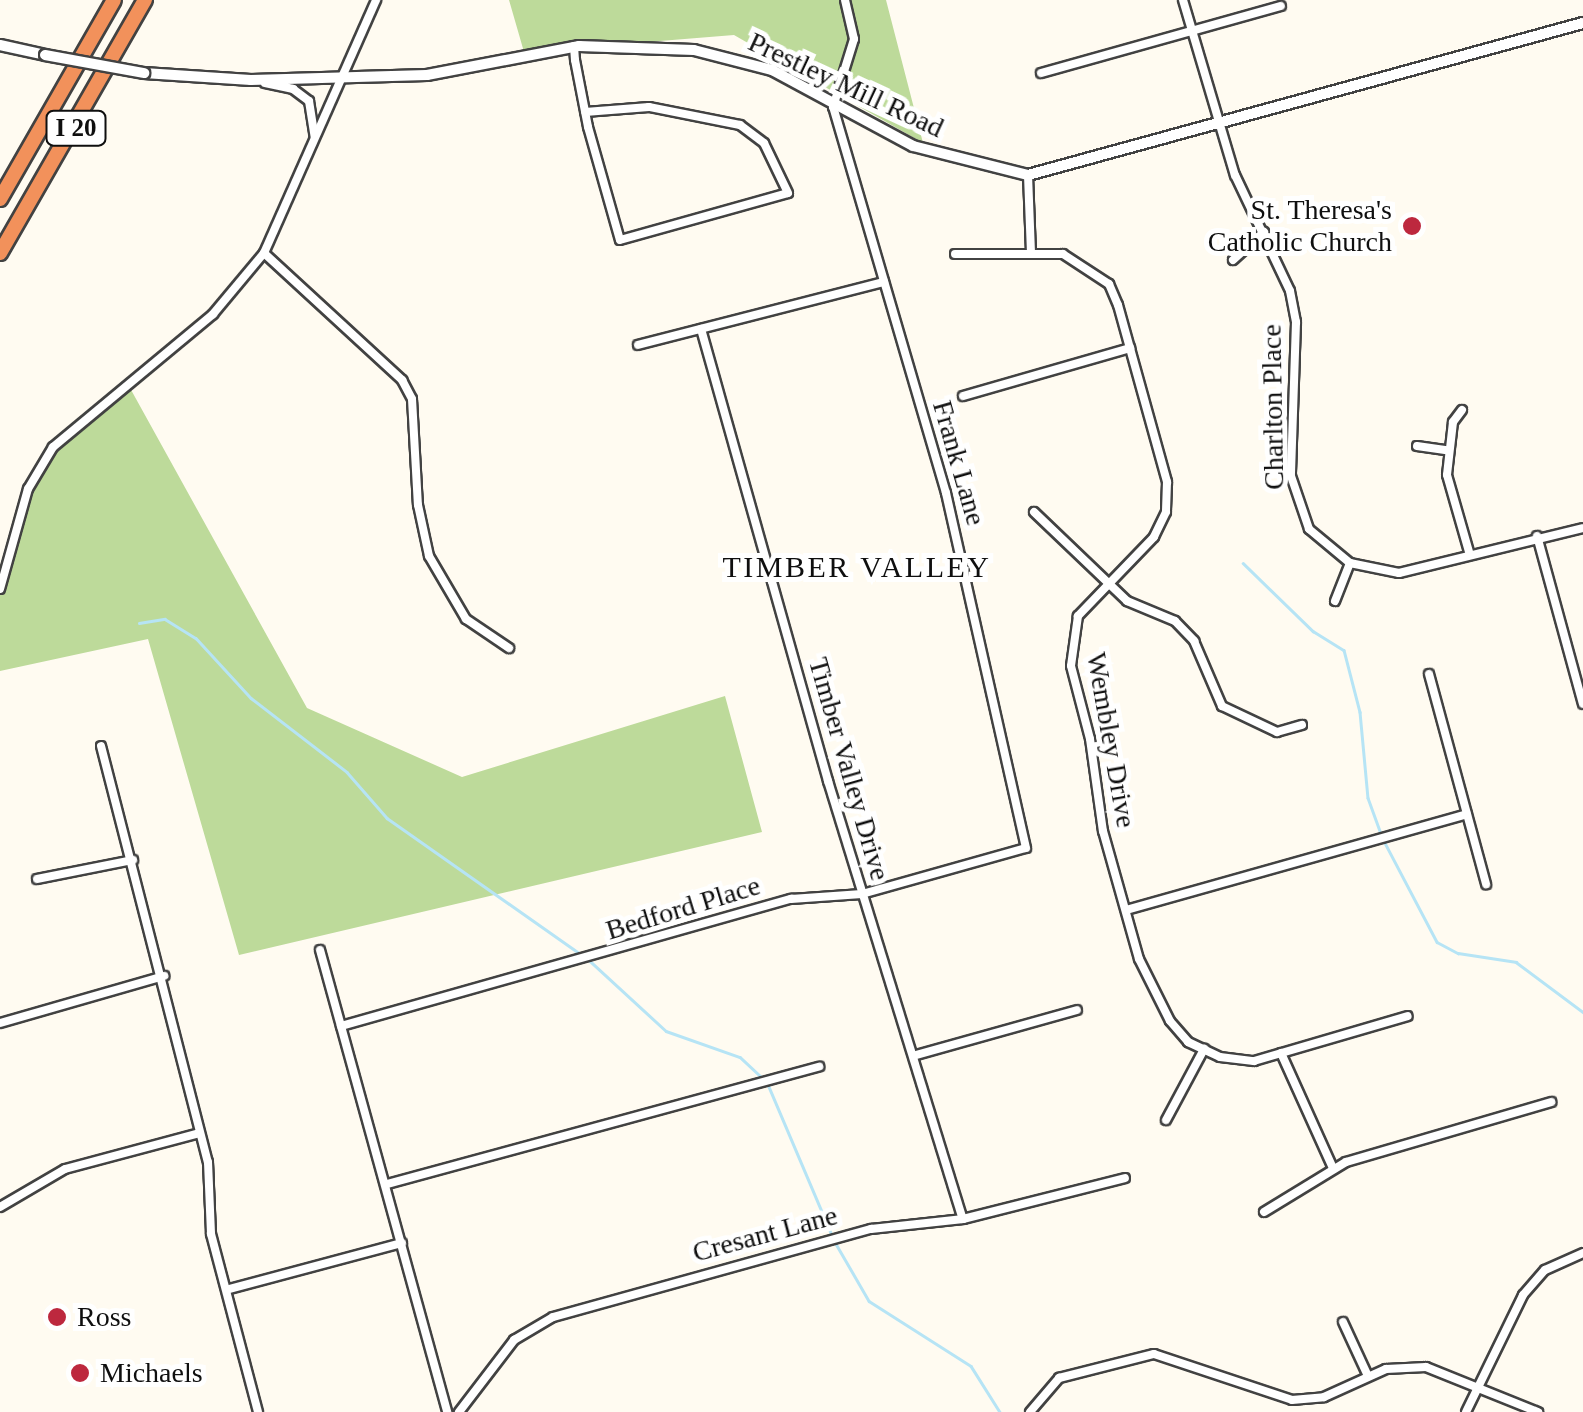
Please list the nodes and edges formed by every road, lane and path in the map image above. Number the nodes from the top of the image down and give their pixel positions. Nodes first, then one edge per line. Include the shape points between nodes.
1 (114, 0) edge
2 (145, 0) edge
3 (376, 0) edge
4 (845, 0) edge
5 (1183, 0) edge
6 (1281, 6) dead end
7 (1583, 22) edge
8 (1192, 32) junction
9 (0, 45) edge
10 (574, 46) junction
11 (1041, 73) dead end
12 (345, 75) junction
13 (251, 80) junction
14 (833, 106) junction
15 (585, 112) junction
16 (1217, 123) junction
17 (315, 141) junction
18 (1028, 175) junction
19 (0, 199) edge
20 (1264, 232) junction
21 (0, 253) edge
22 (264, 253) junction
23 (954, 254) dead end
24 (1031, 254) junction
25 (1232, 260) dead end
26 (884, 282) junction
27 (701, 329) junction
28 (638, 346) dead end
29 (1130, 348) junction
30 (963, 396) dead end
31 (1462, 410) dead end
32 (1417, 446) dead end
33 (1447, 450) junction
34 (1034, 512) dead end
35 (1583, 528) edge
36 (1537, 536) junction
37 (1470, 555) junction
38 (1350, 563) junction
39 (1108, 584) junction
40 (0, 590) edge
41 (1335, 601) dead end
42 (508, 648) dead end
43 (1429, 674) dead end
44 (1583, 704) edge
45 (1302, 725) dead end
46 (101, 746) dead end
47 (1467, 814) junction
48 (1027, 834) joint
49 (133, 860) junction
50 (37, 878) dead end
51 (1486, 884) dead end
52 (862, 894) junction
53 (1126, 910) junction
54 (320, 950) dead end
55 (164, 976) junction
56 (1077, 1010) dead end
57 (1408, 1016) dead end
58 (0, 1023) edge
59 (342, 1026) junction
60 (1204, 1049) junction
61 (1280, 1053) junction
62 (916, 1055) junction
63 (820, 1068) dead end
64 (1552, 1102) dead end
65 (1166, 1120) dead end
66 (199, 1132) junction
67 (1334, 1168) junction
68 (1125, 1178) dead end
69 (387, 1184) junction
70 (0, 1207) edge
71 (1264, 1212) dead end
72 (964, 1218) junction
73 (402, 1244) junction
74 (1583, 1253) edge
75 (229, 1289) junction
76 (1343, 1322) dead end
77 (1367, 1374) junction
78 (1476, 1387) junction
79 (258, 1412) edge
80 (447, 1412) edge
81 (459, 1412) edge
82 (1030, 1412) edge
83 (1466, 1412) edge
84 (1538, 1412) edge

1 - 19 highway, I 20
2 - 21 highway, I 20
3 - 12 street
4 - 14 street via 854,39
5 - 8 street, Charlton Place
6 - 8 street
7 - 16 street, Prestley Mill Road
8 - 11 street
8 - 16 street, Charlton Place
9 - 13 street, Prestley Mill Road, bridge via 144,73
10 - 12 street, Prestley Mill Road via 427,74
10 - 14 street, Prestley Mill Road via 723,54 772,70
10 - 15 street
12 - 13 street, Prestley Mill Road
12 - 17 street
13 - 17 street, Prestley Mill Road via 293,88 309,101
14 - 18 street, Prestley Mill Road via 914,146
14 - 26 street, Frank Lane
15 - 15 street via 620,240 788,193 764,143 740,125 649,107
16 - 18 street, Prestley Mill Road
16 - 20 street, Charlton Place
17 - 22 street
18 - 24 street
20 - 25 street
20 - 38 street, Charlton Place via 1284,272 1296,322 1294,493 1309,530
22 - 40 street via 213,314 52,447 28,489
22 - 42 street via 402,380 412,399 418,505 429,556 466,618
23 - 24 street, Wembley Drive
24 - 29 street, Wembley Drive via 1063,254 1109,284
26 - 27 street
26 - 48 street, Frank Lane via 946,493
27 - 28 street
27 - 52 street, Timber Valley Drive
29 - 30 street
29 - 39 street, Wembley Drive via 1166,482 1166,512 1154,537
31 - 33 street
32 - 33 street
33 - 37 street via 1446,475
34 - 39 street
35 - 36 street, Charlton Place
36 - 37 street, Charlton Place
36 - 44 street
37 - 38 street, Charlton Place via 1399,573
38 - 41 street
39 - 45 street via 1184,631 1222,706 1277,732
39 - 53 street, Wembley Drive via 1078,616 1070,666
43 - 47 street
46 - 49 street
47 - 51 street
47 - 53 street
48 - 52 street, Bedford Place via 1026,848 1008,856
49 - 50 street
49 - 55 street
52 - 59 street, Bedford Place via 791,899
52 - 62 street, Timber Valley Drive
53 - 60 street, Wembley Drive via 1140,959 1170,1020
54 - 59 street
55 - 58 street
55 - 66 street via 170,1028
56 - 62 street
57 - 61 street, Wembley Drive
59 - 69 street
60 - 61 street, Wembley Drive via 1254,1061
60 - 65 street
61 - 67 street
62 - 72 street, Timber Valley Drive
63 - 69 street
64 - 67 street
66 - 70 street via 66,1170
66 - 75 street via 208,1162 212,1234
67 - 71 street
68 - 72 street, Cresant Lane
69 - 73 street
72 - 81 street, Cresant Lane via 871,1229 553,1317 514,1340
73 - 75 street
73 - 80 street
74 - 78 street via 1545,1270 1523,1295
75 - 79 street
76 - 77 street
77 - 78 street via 1426,1367
77 - 82 street via 1324,1397 1273,1399 1172,1356 1133,1355 1059,1378
78 - 83 street
78 - 84 street

